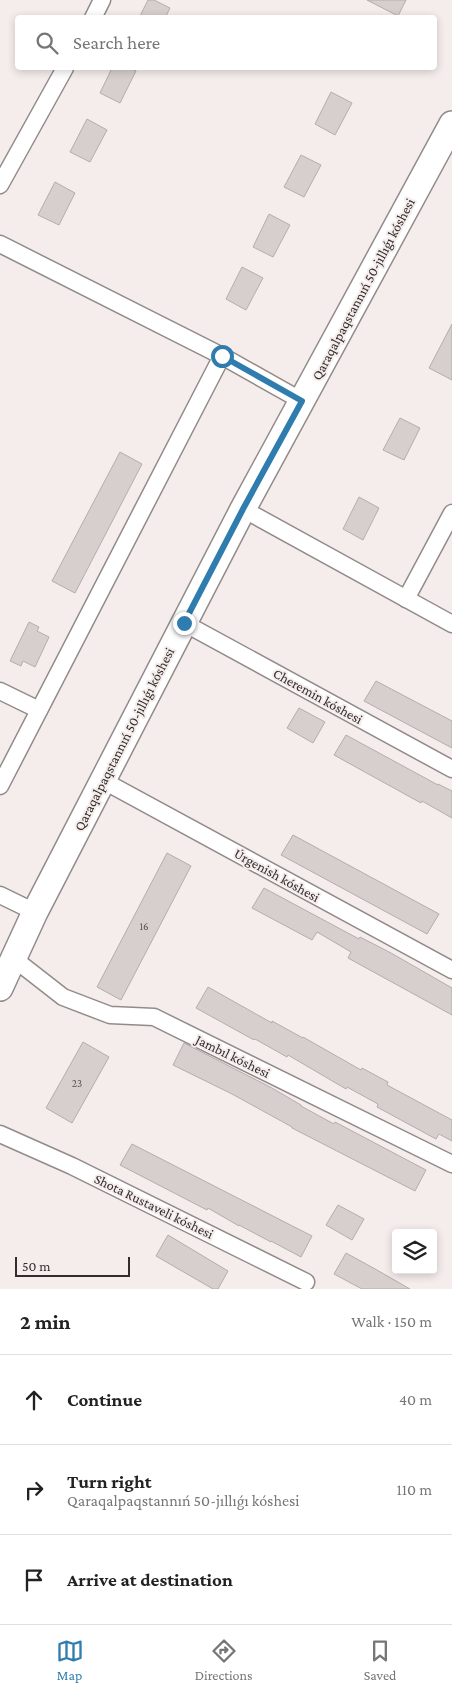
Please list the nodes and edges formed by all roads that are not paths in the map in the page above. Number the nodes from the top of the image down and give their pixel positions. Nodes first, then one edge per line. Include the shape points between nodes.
1 (102, 0) edge
2 (94, 15) edge
3 (64, 70) edge
4 (452, 124) edge
5 (0, 185) edge
6 (0, 244) edge
7 (222, 356) junction
8 (302, 401) junction
9 (243, 509) junction
10 (452, 513) edge
11 (406, 599) junction
12 (184, 623) junction
13 (452, 624) edge
14 (0, 691) edge
15 (39, 710) junction
16 (452, 769) edge
17 (102, 780) junction
18 (0, 786) edge
19 (0, 894) edge
20 (35, 912) junction
21 (13, 958) junction
22 (452, 970) edge
23 (0, 988) edge
24 (0, 1134) edge
25 (452, 1164) edge
26 (306, 1282) dead end

1 - 2 street
3 - 5 street
4 - 8 main road, Qaraqalpaqstannıń 50-jıllıǵı kóshesi
6 - 7 street
7 - 8 street
7 - 15 street
8 - 9 main road, Qaraqalpaqstannıń 50-jıllıǵı kóshesi
9 - 11 street
9 - 12 main road, Qaraqalpaqstannıń 50-jıllıǵı kóshesi
10 - 11 street
11 - 13 street
12 - 16 street, Cheremin kóshesi
12 - 17 main road, Qaraqalpaqstannıń 50-jıllıǵı kóshesi
14 - 15 street
15 - 18 street
17 - 20 main road, Qaraqalpaqstannıń 50-jıllıǵı kóshesi
17 - 22 street, Úrgenish kóshesi
19 - 20 street
20 - 21 main road, Qaraqalpaqstannıń 50-jıllıǵı kóshesi
21 - 23 main road, Qaraqalpaqstannıń 50-jıllıǵı kóshesi
21 - 25 street, Jambıl kóshesi via 63,997 110,1015 154,1017
24 - 26 street, Shota Rustaveli kóshesi via 72,1166

